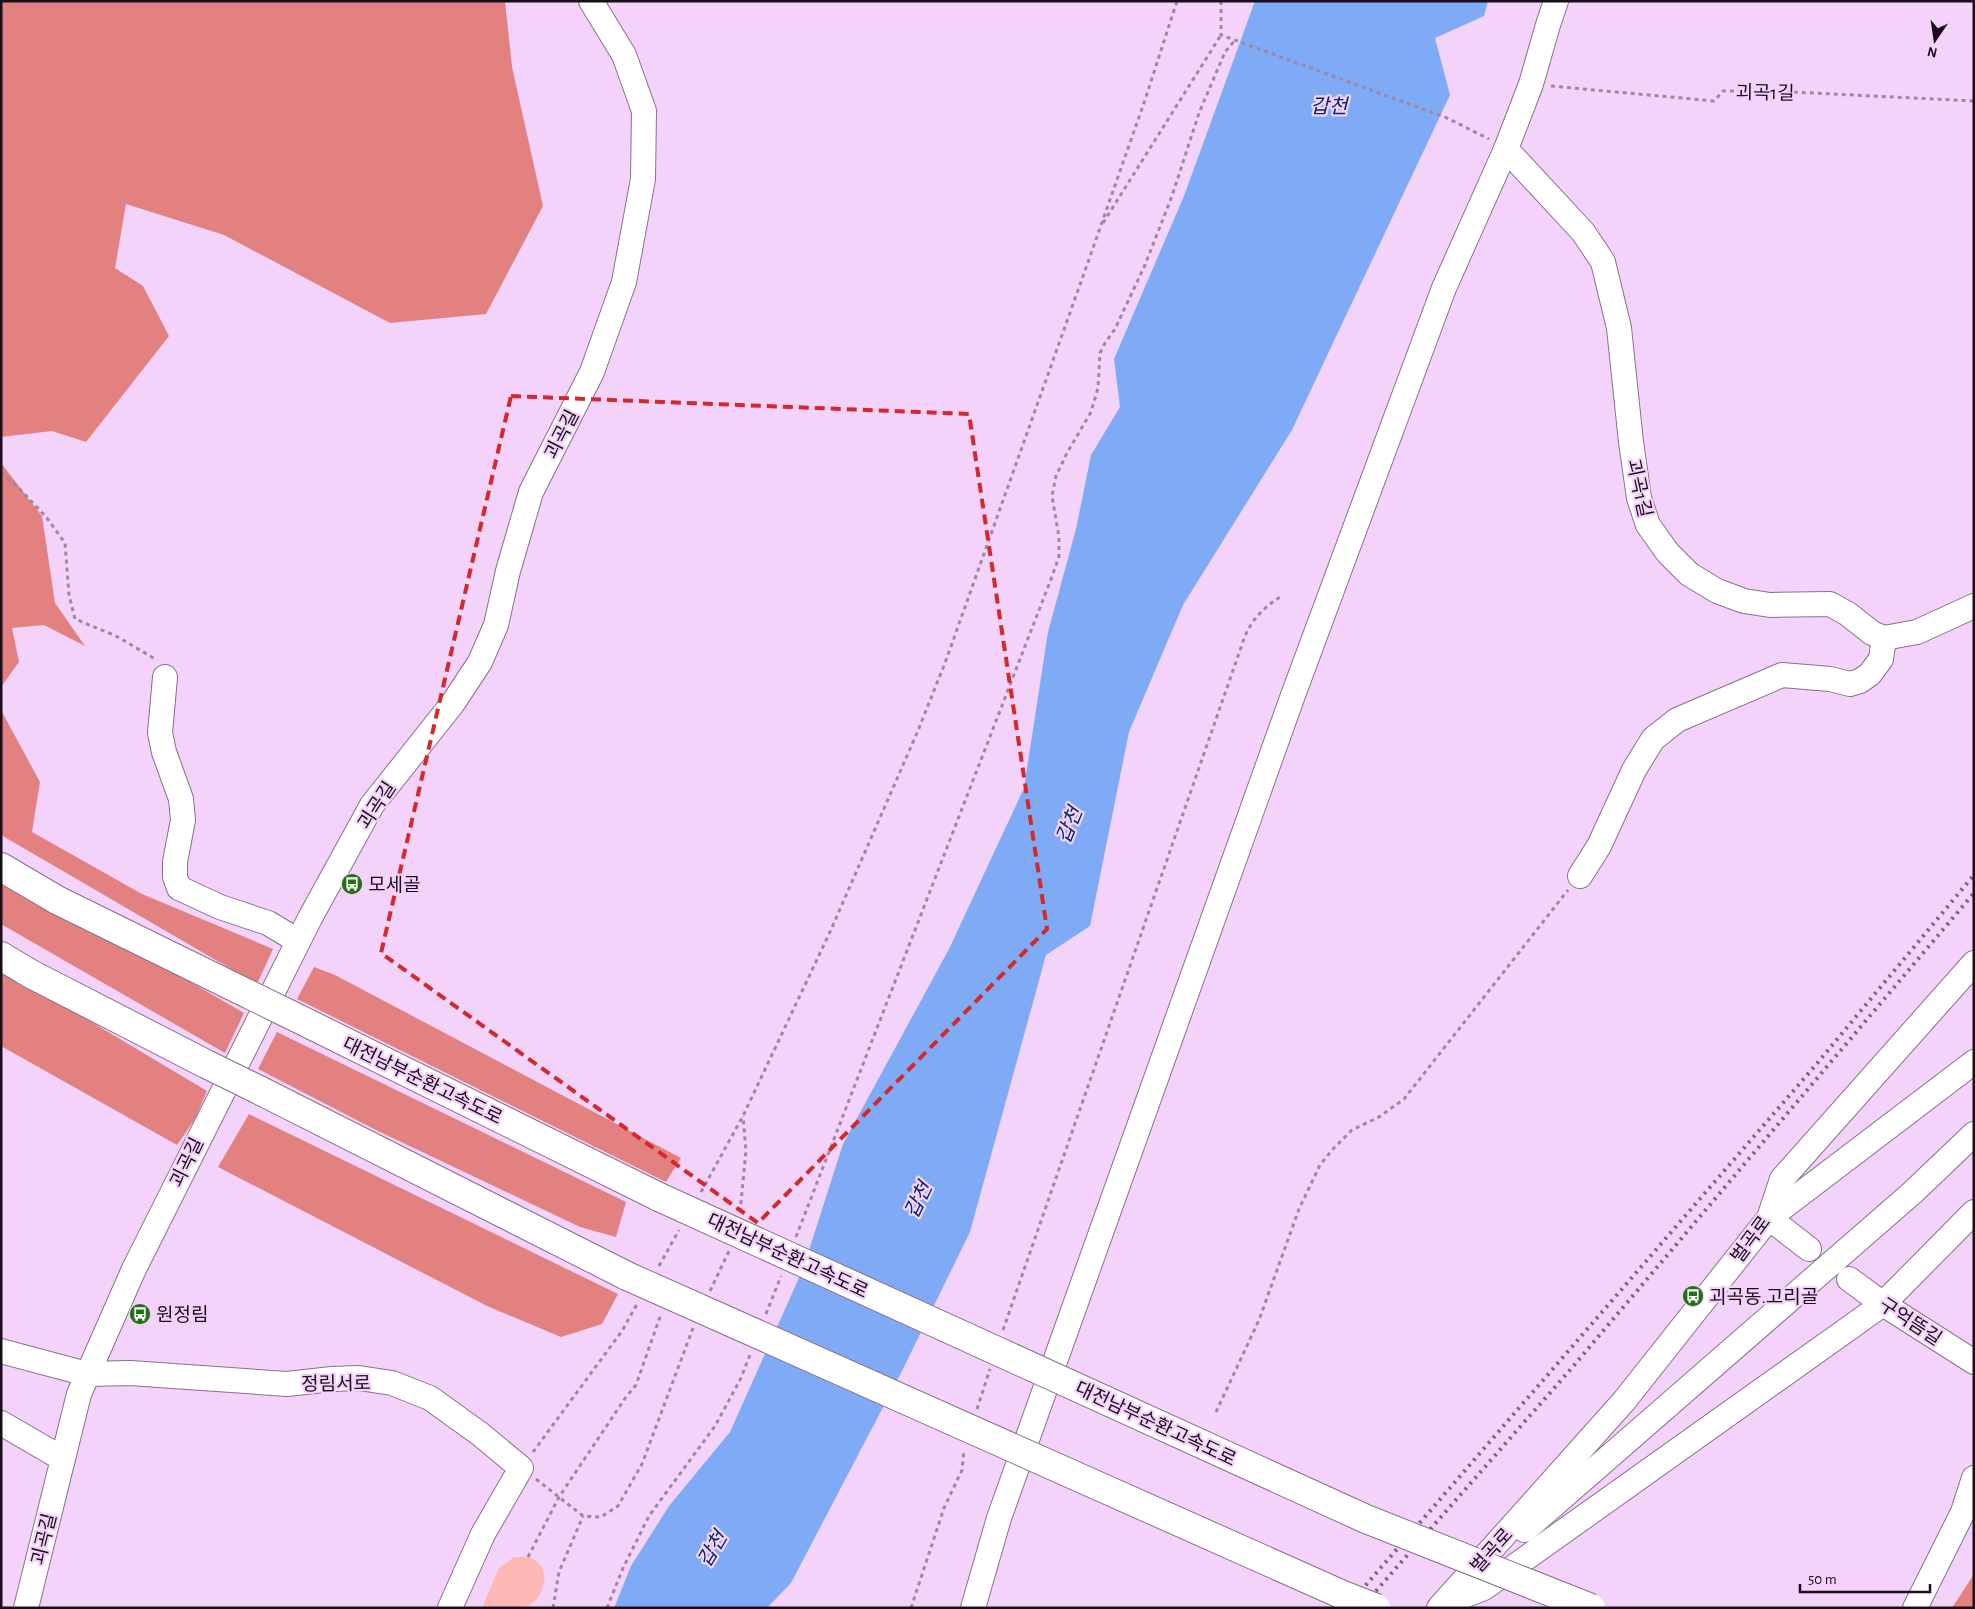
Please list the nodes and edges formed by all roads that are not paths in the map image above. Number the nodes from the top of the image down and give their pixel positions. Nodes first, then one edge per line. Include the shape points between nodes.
1 (591, 1) edge
2 (1556, 1) edge
3 (1506, 149) junction
4 (1974, 606) edge
5 (1884, 638) junction
6 (165, 677) road end
7 (1, 867) edge
8 (1580, 876) road end
9 (298, 941) junction
10 (1, 956) edge
11 (1974, 963) edge
12 (1974, 1062) edge
13 (1974, 1134) edge
14 (1974, 1212) edge
15 (1769, 1218) junction
16 (1809, 1249) dead end
17 (1849, 1279) dead end
18 (1883, 1304) junction
19 (1, 1351) edge
20 (1974, 1362) edge
21 (87, 1374) junction
22 (1, 1423) edge
23 (63, 1459) junction
24 (1974, 1478) edge
25 (1440, 1606) edge
26 (26, 1608) edge
27 (450, 1608) edge
28 (973, 1608) edge
29 (1376, 1608) edge
30 (1591, 1608) edge
31 (1915, 1608) edge

1 - 9 street, 괴곡길 via 624,55 644,111 643,179 624,282 592,372 531,492 496,626 480,662 453,703 372,806
2 - 3 street via 1531,84
3 - 5 street, 괴곡1길 via 1583,232 1603,262 1619,328 1639,498 1648,525 1668,553 1689,574 1717,591 1744,601 1770,605 1830,604
3 - 28 street via 1444,288 1292,698 1000,1518
4 - 5 street via 1917,632
5 - 8 street via 1881,659 1860,681 1850,684 1782,675 1677,720 1659,734 1634,770 1599,846
6 - 9 street via 160,733 181,799 183,820 175,862 179,888 220,907 268,923
7 - 30 highway, 대전남부순환고속도로, bridge via 57,900 659,1196 1366,1519
9 - 21 street, 괴곡길 via 134,1269
10 - 29 highway, bridge via 634,1287
11 - 15 street, 벌곡로 via 1782,1179
12 - 15 street
13 - 25 street, 벌곡로 via 1912,1193
14 - 18 street
15 - 16 street
15 - 25 street, 벌곡로 via 1624,1401
17 - 18 street, 구억뜸길
18 - 20 street, 구억뜸길
18 - 25 street via 1484,1588
19 - 21 street, 정림서로
21 - 23 street, 괴곡길
21 - 27 street, 정림서로 via 288,1384 359,1378 392,1383 430,1398 521,1468 483,1534
22 - 23 street
23 - 26 street, 괴곡길
24 - 31 street via 1963,1512

